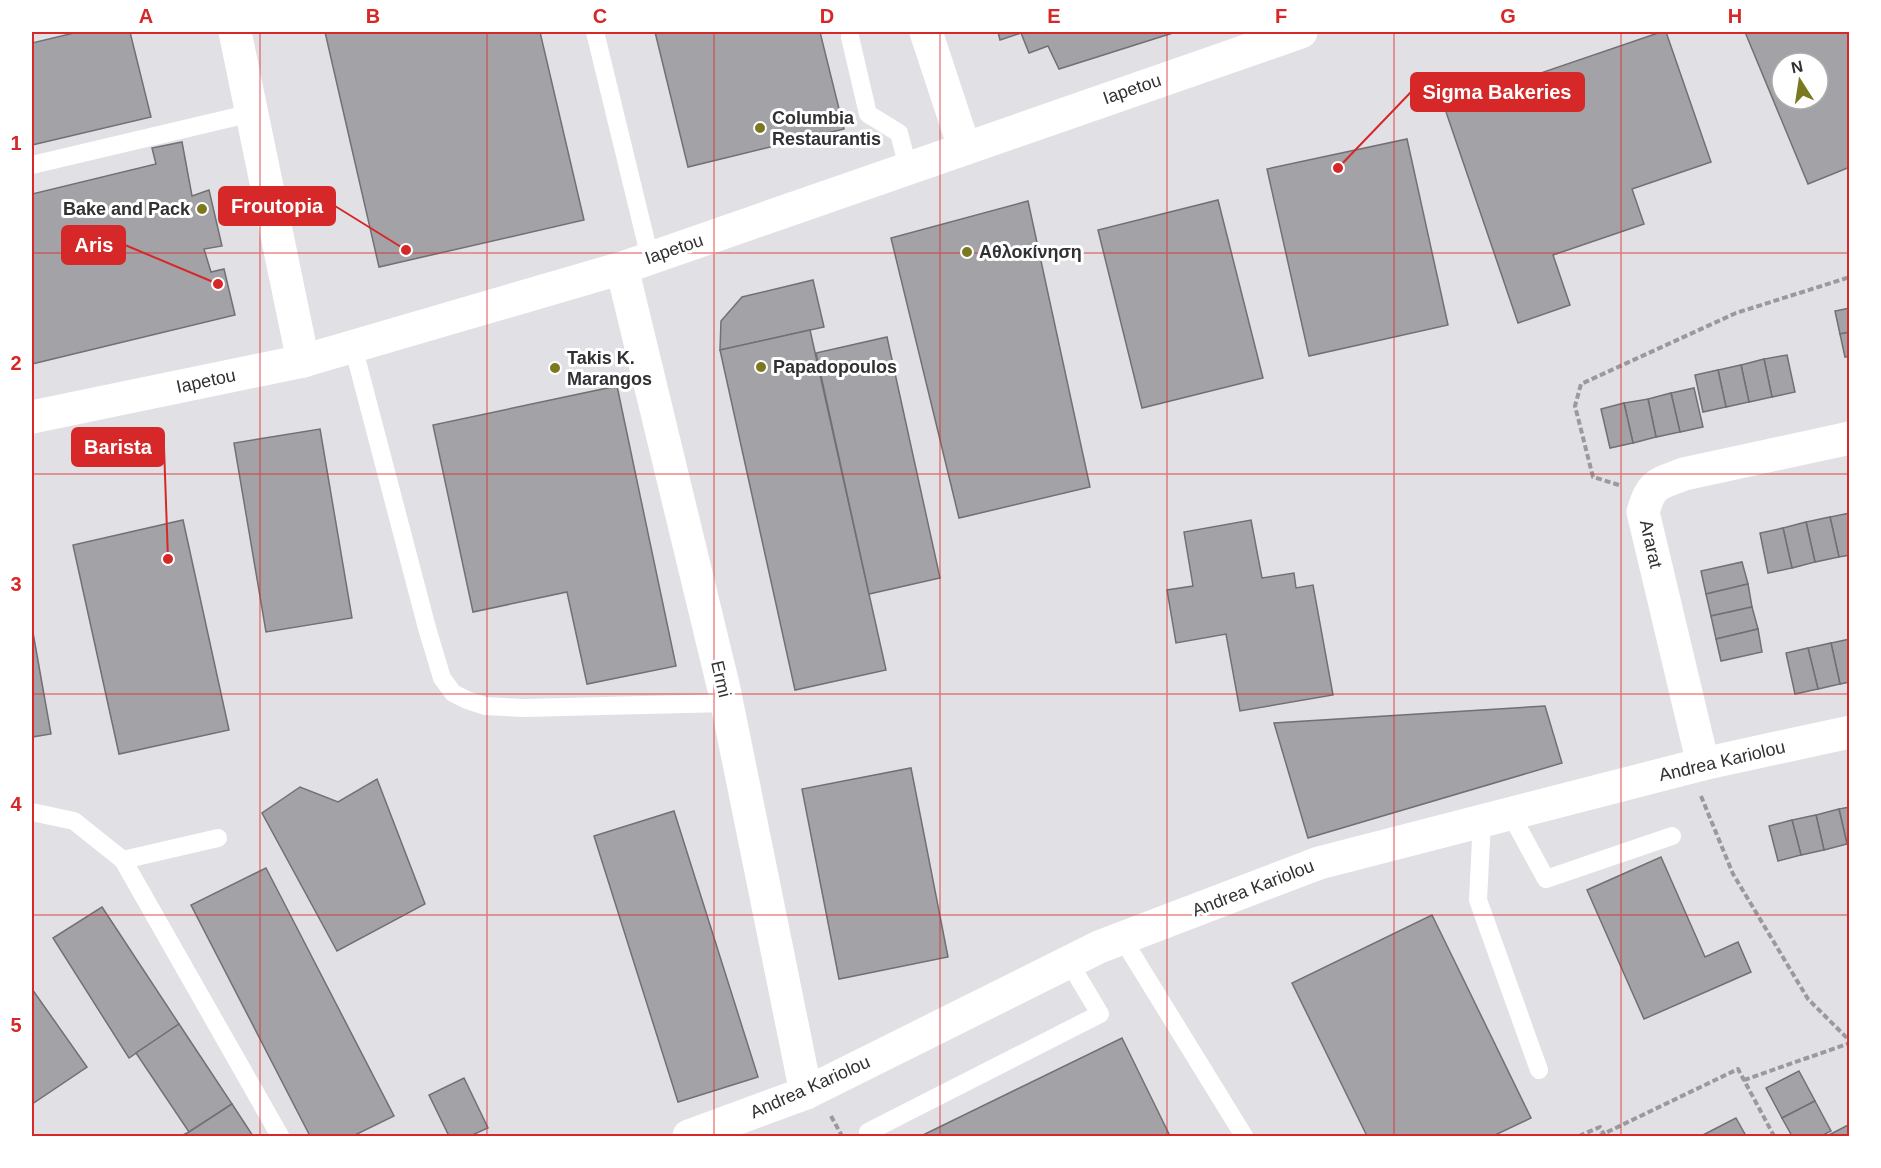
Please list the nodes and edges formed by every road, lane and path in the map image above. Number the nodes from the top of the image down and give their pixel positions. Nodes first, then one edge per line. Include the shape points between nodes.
1 (235, 32) edge
2 (595, 32) edge
3 (926, 32) edge
4 (1301, 32) edge
5 (850, 37) dead end
6 (252, 113) junction
7 (964, 147) junction
8 (32, 165) edge
9 (908, 167) junction
10 (636, 263) junction
11 (1850, 277) edge
12 (353, 346) junction
13 (303, 361) junction
14 (32, 417) edge
15 (1850, 438) edge
16 (1648, 494) junction
17 (727, 703) junction
18 (1850, 732) edge
19 (1696, 766) junction
20 (32, 812) edge
21 (1496, 816) junction
22 (1672, 836) dead end
23 (218, 838) dead end
24 (123, 861) junction
25 (1122, 938) junction
26 (1070, 962) junction
27 (1850, 1042) edge
28 (1539, 1070) dead end
29 (1744, 1080) junction
30 (806, 1093) junction
31 (697, 1135) edge
32 (1602, 1136) edge
33 (280, 1137) edge
34 (870, 1137) edge
35 (1244, 1137) edge
36 (1579, 1137) edge
37 (1774, 1137) edge

1 - 6 street
2 - 10 lane
3 - 7 street
4 - 7 street, Iapetou
5 - 9 lane via 868,114 900,133
6 - 8 lane
6 - 13 street
7 - 9 street, Iapetou
9 - 10 street, Iapetou
10 - 12 street, Iapetou
10 - 17 street, Ermi
11 - 16 path via 1736,313 1581,384 1575,406 1593,477
12 - 13 street, Iapetou
12 - 17 lane via 427,628 442,678 453,693 485,706 523,708
13 - 14 street, Iapetou
15 - 16 street, Ararat via 1684,474 1659,483
16 - 19 street, Ararat via 1643,512
17 - 30 street, Ermi
18 - 19 street, Andrea Kariolou
19 - 21 street, Andrea Kariolou
19 - 27 path via 1733,874 1808,999
20 - 24 lane via 74,821
21 - 22 lane via 1546,879
21 - 25 street, Andrea Kariolou via 1319,863
21 - 28 lane via 1478,900
23 - 24 lane
24 - 33 lane
25 - 26 street, Andrea Kariolou
25 - 35 lane
26 - 30 street, Andrea Kariolou
26 - 34 lane via 1100,1014 868,1132
27 - 29 path
29 - 32 path via 1738,1069
29 - 37 path
30 - 31 street, Andrea Kariolou
32 - 36 path via 1600,1127

